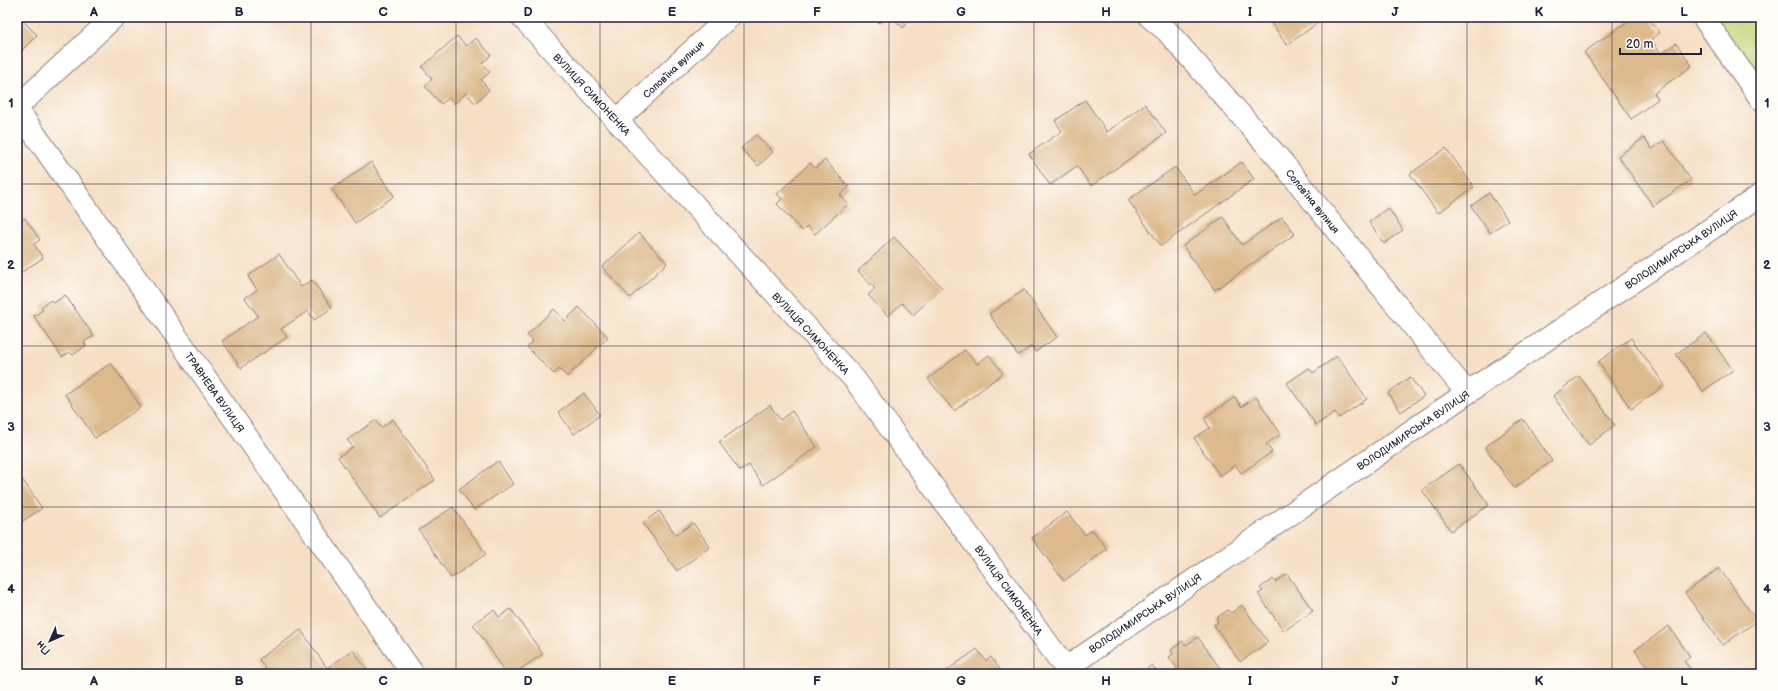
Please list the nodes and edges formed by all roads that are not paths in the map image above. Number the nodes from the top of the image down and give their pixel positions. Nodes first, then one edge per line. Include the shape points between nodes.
1 (114, 17) edge
2 (522, 17) edge
3 (729, 17) edge
4 (1150, 17) edge
5 (1703, 17) edge
6 (1761, 98) edge
7 (17, 108) edge
8 (617, 120) junction
9 (1761, 195) edge
10 (1467, 393) junction
11 (1068, 671) edge
12 (413, 674) edge

1 - 7 street
2 - 8 street, ВУЛИЦЯ СИМОНЕНКА
3 - 8 street, Соловʼїна вулиця
4 - 10 street, Соловʼїна вулиця via 1166,31 1282,161
5 - 6 street
7 - 12 street, ТРАВНЕВА ВУЛИЦЯ
8 - 11 street, ВУЛИЦЯ СИМОНЕНКА via 855,380
9 - 10 street, ВОЛОДИМИРСЬКА ВУЛИЦЯ
10 - 11 street, ВОЛОДИМИРСЬКА ВУЛИЦЯ

